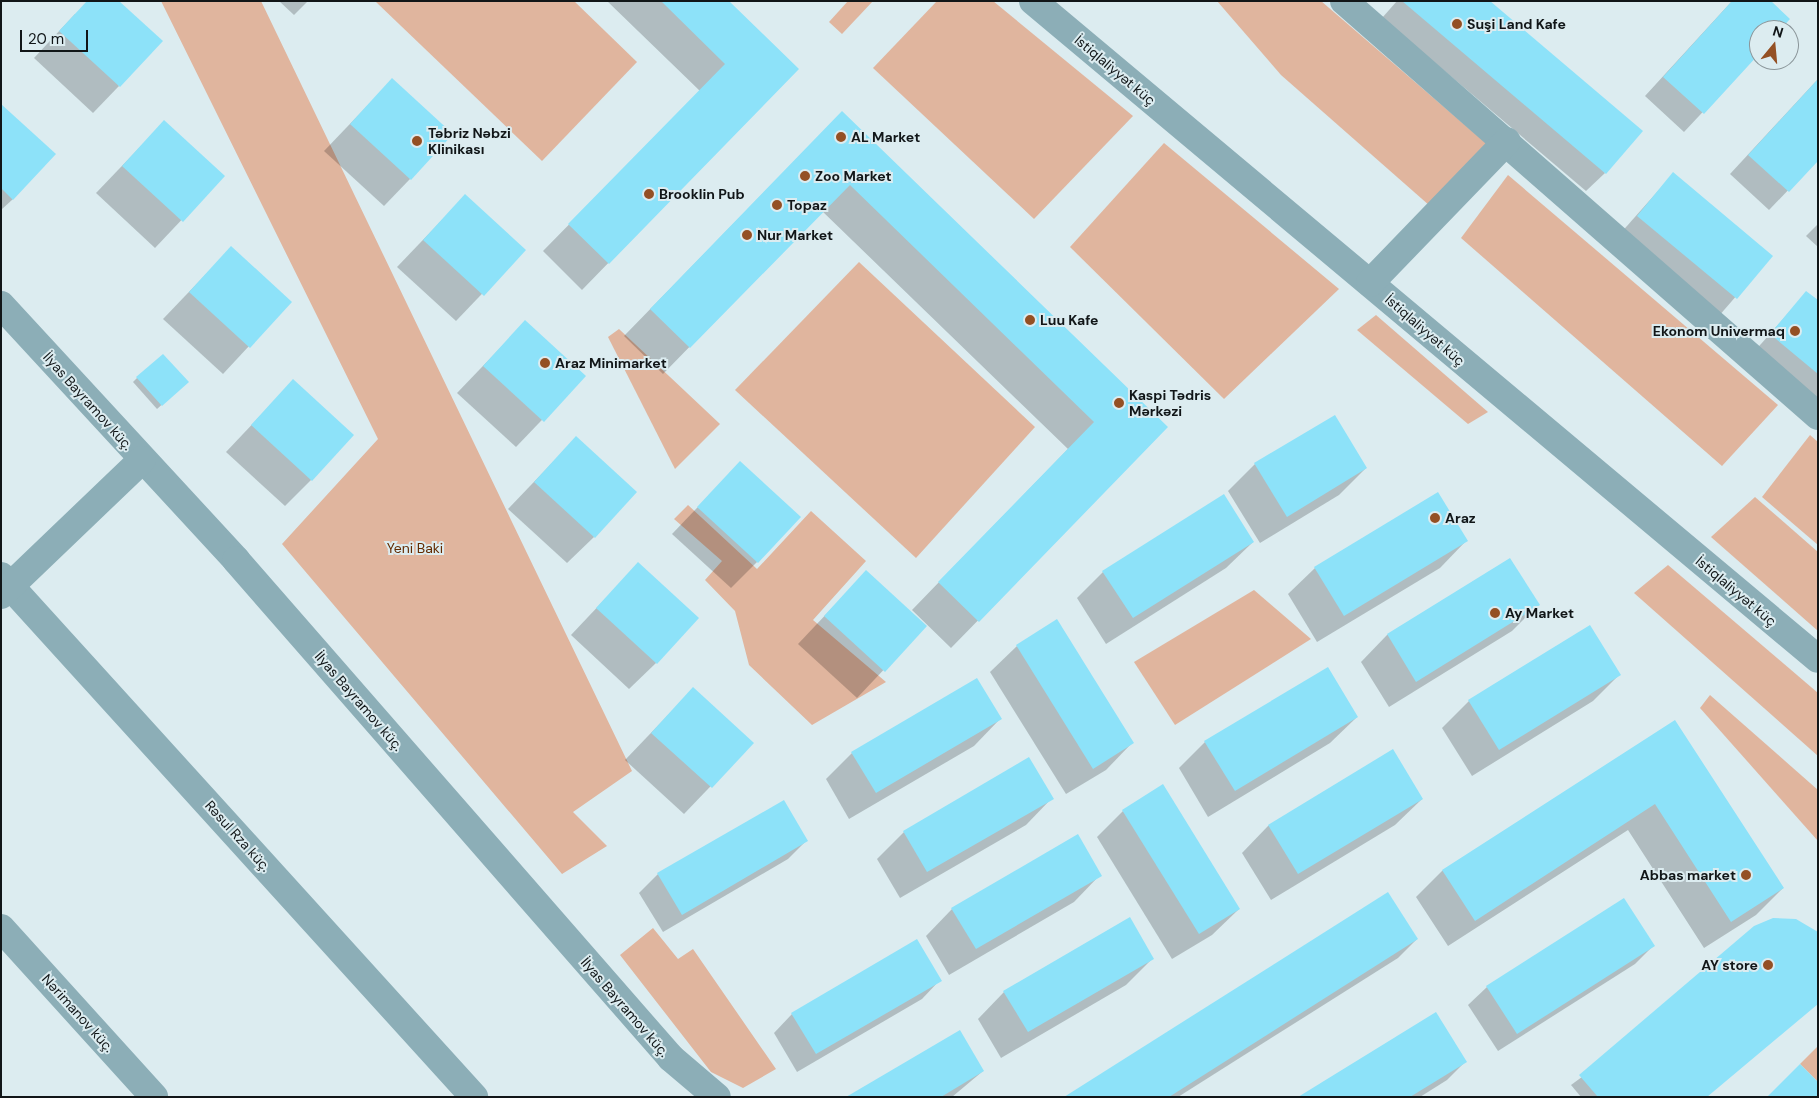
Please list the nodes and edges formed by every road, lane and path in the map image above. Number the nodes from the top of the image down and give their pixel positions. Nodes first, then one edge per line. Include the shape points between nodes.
1 (1033, 1) edge
2 (1344, 1) edge
3 (1507, 141) junction
4 (1370, 283) junction
5 (1, 305) edge
6 (1818, 416) edge
7 (142, 460) junction
8 (4, 586) edge
9 (1818, 659) edge
10 (1, 928) edge
11 (154, 1097) edge
12 (474, 1097) edge
13 (717, 1097) edge

1 - 4 street, İstiqlaliyyət küç
2 - 3 street
3 - 4 street
3 - 6 street
4 - 9 street, İstiqlaliyyət küç
5 - 7 street, İlyas Bayramov küç.
7 - 8 street
7 - 13 street, İlyas Bayramov küç. via 236,560 671,1058
8 - 12 street, Rəsul Rza küç.
10 - 11 street, Nərimanov küç.

